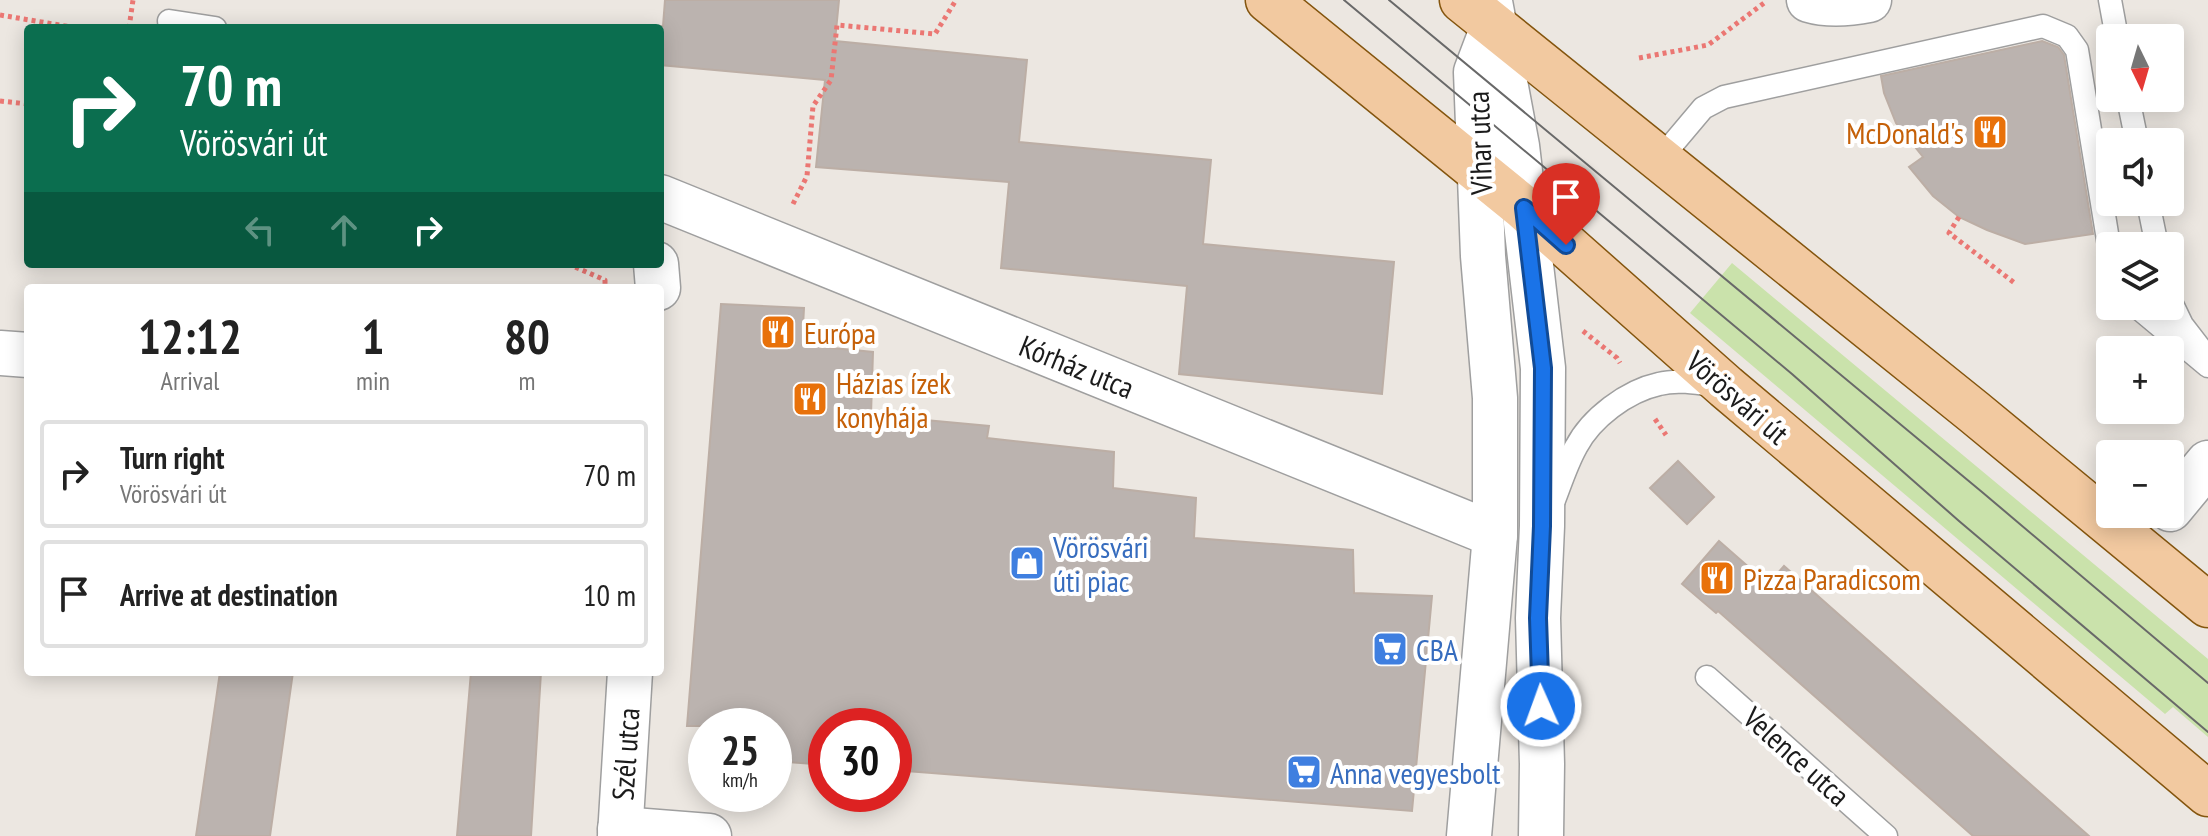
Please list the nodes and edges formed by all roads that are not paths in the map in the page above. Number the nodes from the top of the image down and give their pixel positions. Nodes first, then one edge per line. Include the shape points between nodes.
1 (1268, 0) edge
2 (1809, 0) edge
3 (1869, 0) edge
4 (2110, 0) edge
5 (1482, 8) edge
6 (169, 21) dead end
7 (189, 24) edge
8 (2114, 24) edge
9 (1660, 159) junction
10 (1480, 174) junction
11 (664, 199) edge
12 (1524, 208) junction
13 (2107, 232) edge
14 (2153, 320) edge
15 (2180, 320) edge
16 (0, 353) edge
17 (24, 355) edge
18 (2208, 357) edge
19 (2208, 366) edge
20 (1726, 387) junction
21 (2208, 463) edge
22 (2184, 492) edge
23 (1542, 526) junction
24 (2155, 528) edge
25 (1495, 535) junction
26 (2139, 547) junction
27 (2208, 605) edge
28 (630, 676) edge
29 (1707, 677) dead end
30 (2208, 794) edge
31 (620, 832) edge
32 (709, 836) edge
33 (1469, 836) edge
34 (1541, 836) edge
35 (1886, 836) edge

1 - 10 main road, Vörösvári út
2 - 3 street
4 - 8 lane
5 - 9 main road
5 - 10 street, Vihar utca via 1476,72
5 - 12 street, Vihar utca via 1511,101
6 - 7 lane
9 - 13 lane via 1703,108 1724,97 2043,26 2067,36 2077,50
9 - 26 main road
10 - 12 main road, Vörösvári út
10 - 25 street, Vihar utca via 1495,398
11 - 25 street, Kórház utca
12 - 20 main road, Vörösvári út
12 - 23 street, Vihar utca via 1543,368
14 - 19 lane
15 - 18 lane
16 - 17 street
20 - 23 lane via 1660,383 1600,416 1576,446
20 - 30 main road, Vörösvári út
21 - 22 street
23 - 34 street, Vihar utca
24 - 26 street
25 - 33 street, Vihar utca
26 - 27 main road
28 - 31 street, Szél utca
29 - 35 lane, Velence utca
31 - 32 street

